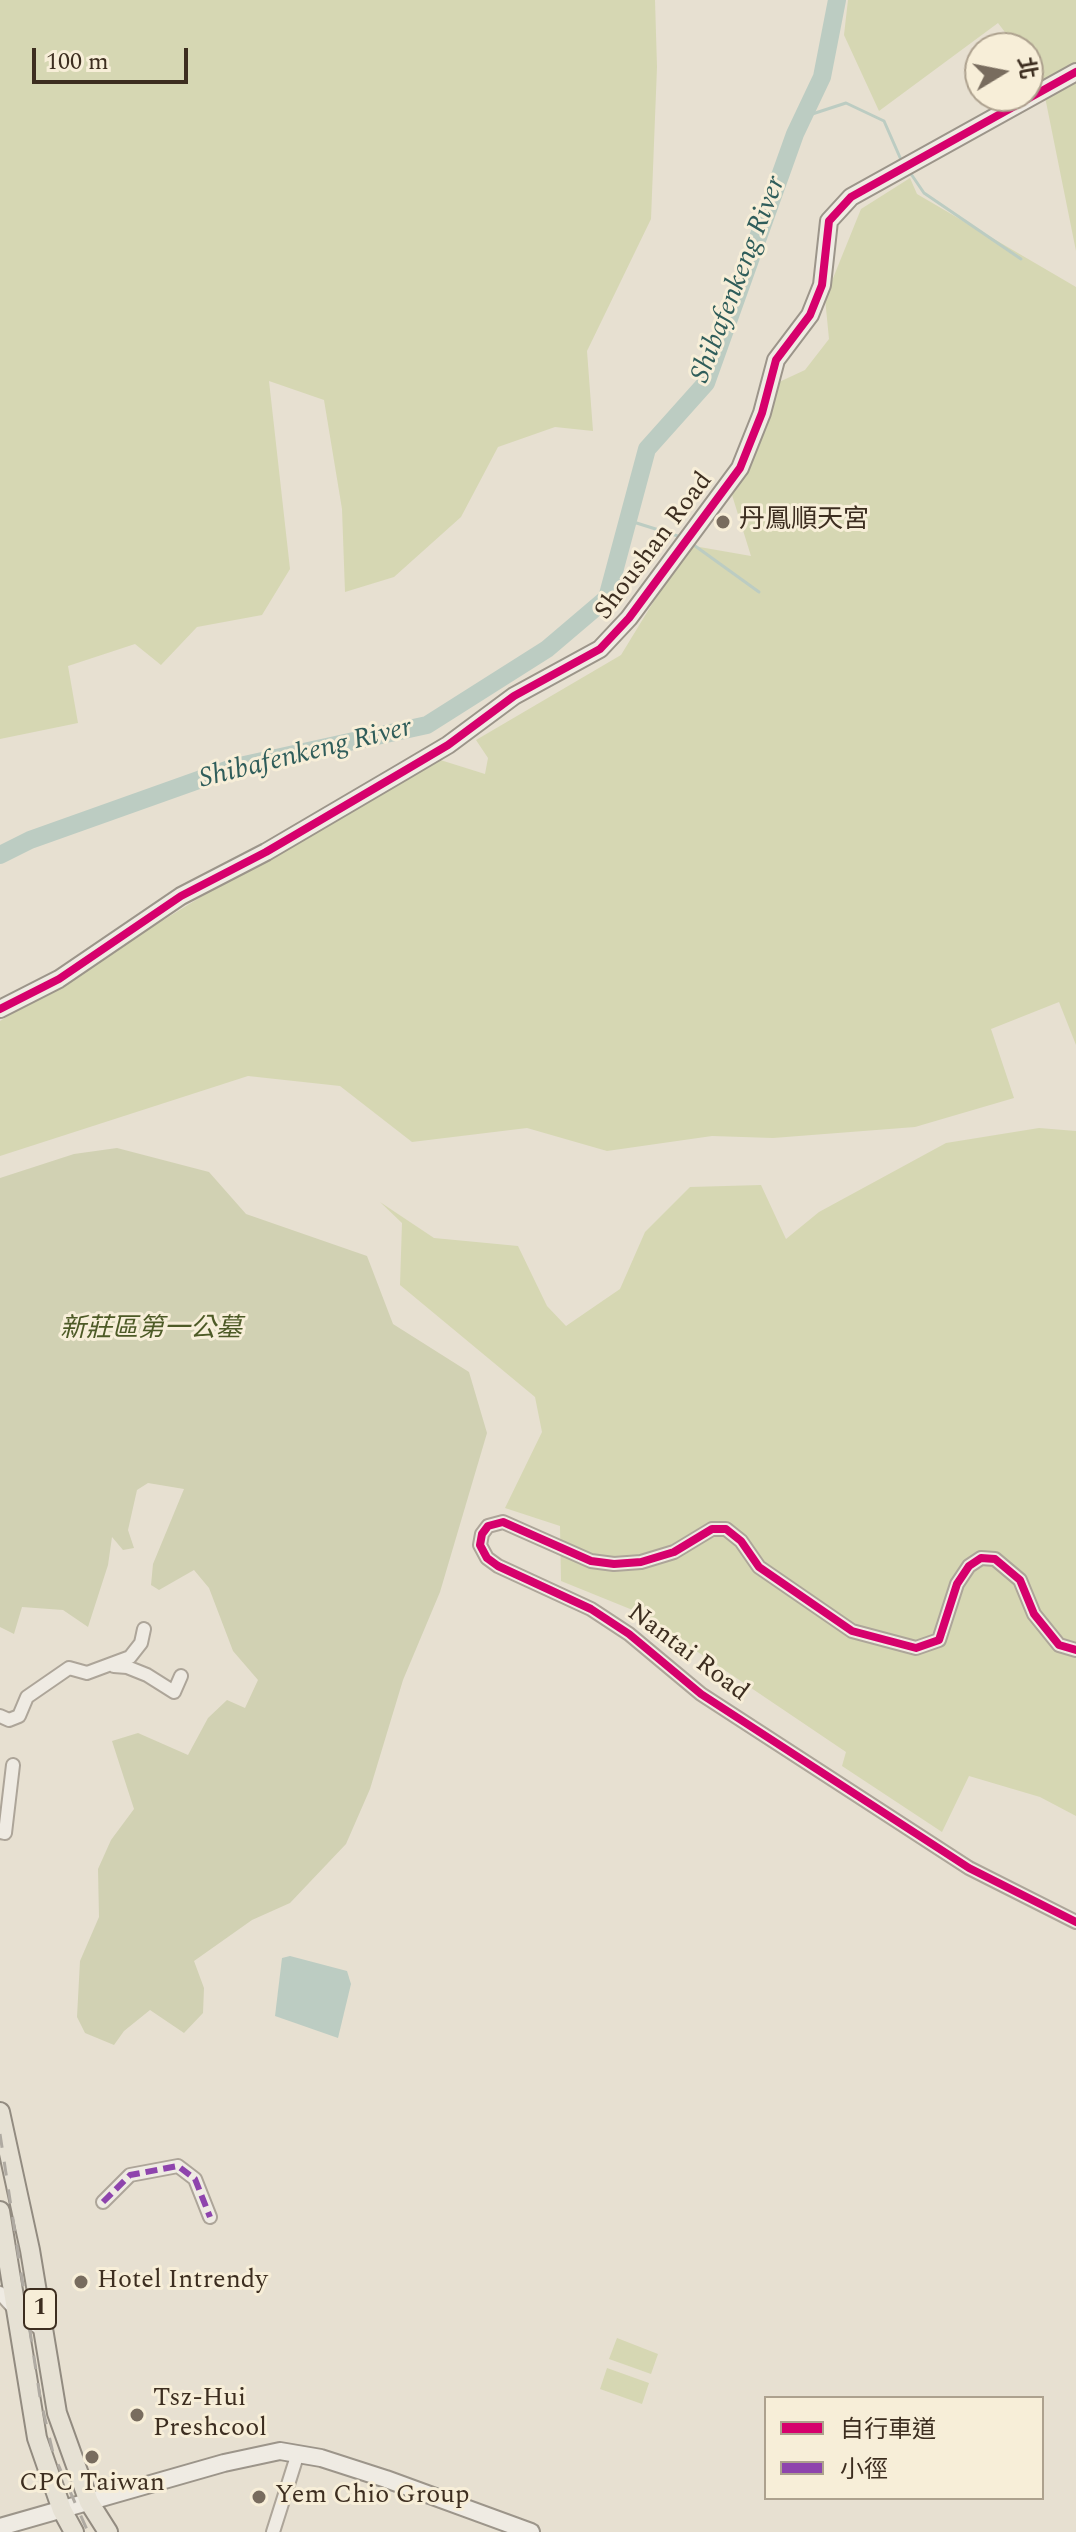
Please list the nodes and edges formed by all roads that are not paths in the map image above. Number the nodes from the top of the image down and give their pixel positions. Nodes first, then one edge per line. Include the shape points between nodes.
1 (1076, 72) edge
2 (0, 1009) edge
3 (144, 1629) dead end
4 (1076, 1650) edge
5 (106, 1666) junction
6 (181, 1676) dead end
7 (0, 1716) edge
8 (13, 1765) dead end
9 (0, 1832) edge
10 (1076, 1922) edge
11 (0, 2112) edge
12 (103, 2202) dead end
13 (0, 2211) edge
14 (210, 2217) dead end
15 (0, 2293) edge
16 (16, 2311) junction
17 (44, 2332) junction
18 (298, 2453) junction
19 (89, 2502) junction
20 (62, 2510) junction
21 (0, 2527) edge
22 (74, 2532) edge
23 (108, 2532) edge
24 (273, 2532) edge
25 (531, 2532) edge

1 - 2 street, Shoushan Road via 851,197 829,221 822,285 810,315 776,360 747,453 732,480 600,649 514,696 404,771 181,896 59,979
3 - 5 street via 130,1657
4 - 10 street, Nantai Road via 1059,1645 1034,1614 1020,1580 995,1559 981,1558 969,1566 957,1584 939,1640 916,1648 852,1631 759,1567 726,1529 712,1529 674,1552 614,1564 591,1561 503,1522 482,1534 480,1545 498,1566 591,1609 701,1694 956,1860
5 - 6 street via 127,1667 174,1692
5 - 7 street via 87,1673 69,1668 27,1697 19,1716
8 - 9 street via 5,1833
11 - 17 main road, 1
12 - 14 street via 130,2175 178,2166 195,2179
13 - 16 main road, 1
15 - 16 street
16 - 17 street
16 - 20 main road, 1 via 37,2438
17 - 19 main road, 1 via 57,2413
18 - 19 street via 280,2451 224,2463
18 - 24 street
18 - 25 street
19 - 20 street
19 - 23 main road, 1
20 - 21 street
20 - 22 main road, 1

